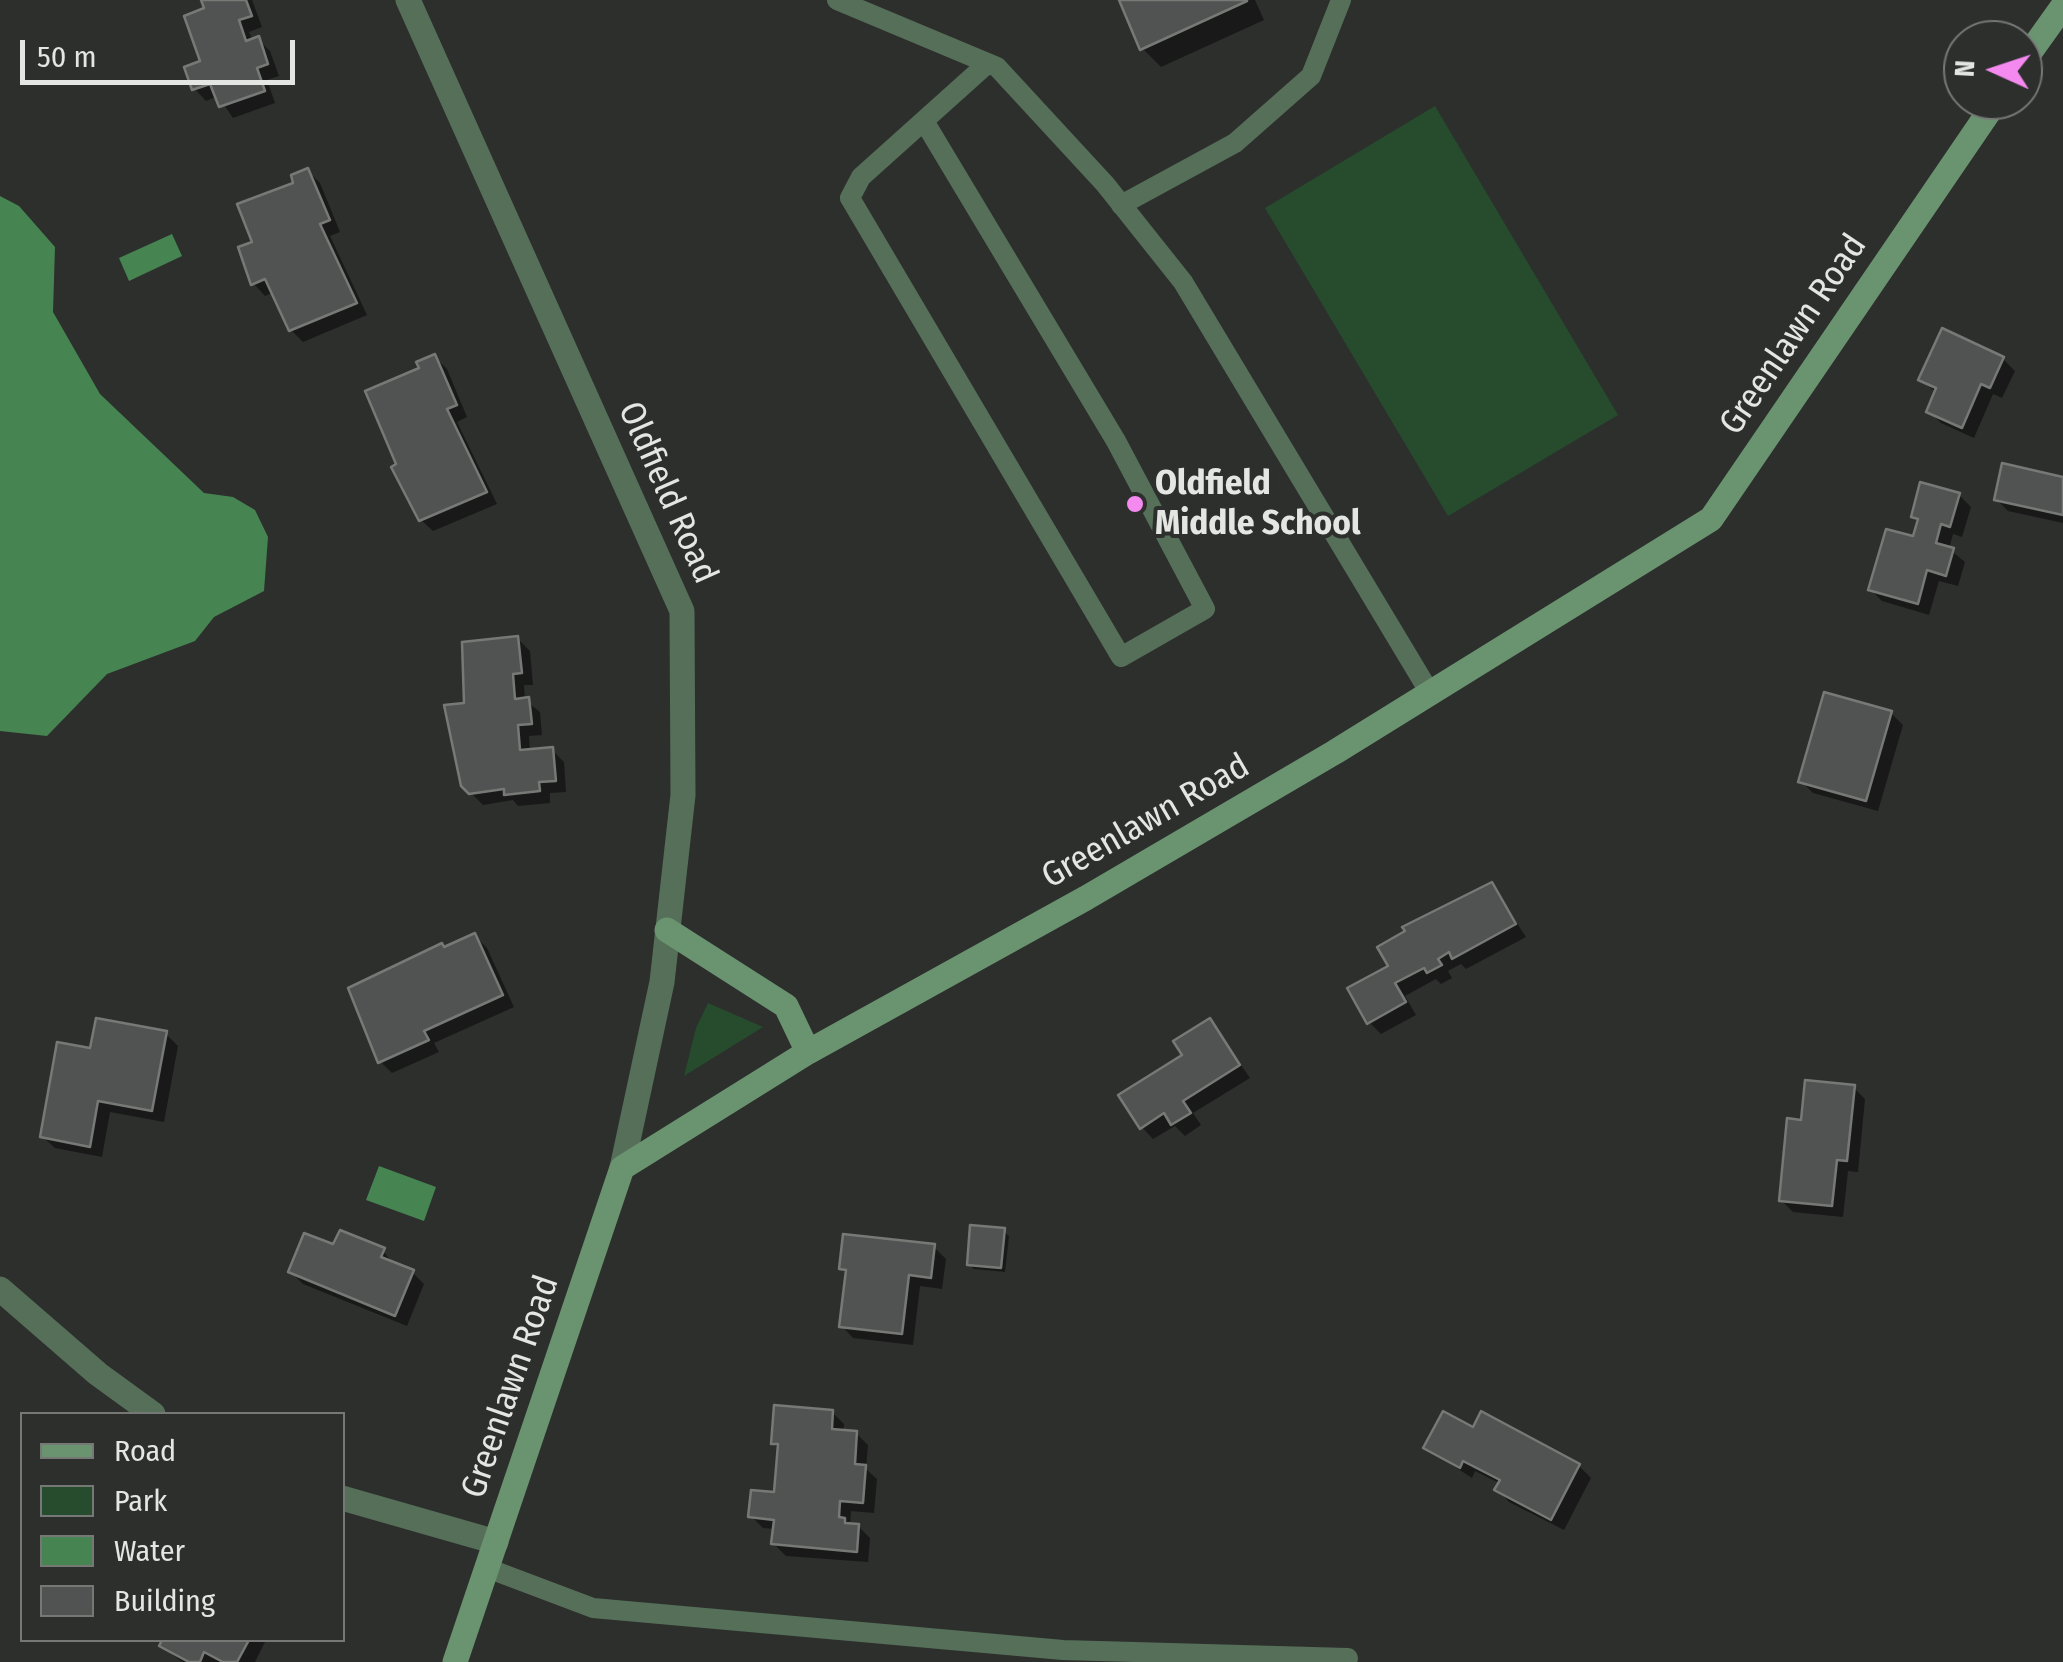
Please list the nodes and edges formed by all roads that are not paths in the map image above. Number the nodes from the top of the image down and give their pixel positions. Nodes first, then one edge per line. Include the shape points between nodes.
1 (408, 0) edge
2 (837, 0) edge
3 (1341, 0) edge
4 (2063, 6) edge
5 (2043, 34) edge
6 (988, 63) junction
7 (1983, 120) edge
8 (924, 121) junction
9 (1121, 205) junction
10 (1430, 693) junction
11 (667, 930) junction
12 (808, 1052) junction
13 (622, 1168) junction
14 (0, 1289) edge
15 (151, 1412) edge
16 (345, 1499) edge
17 (496, 1542) junction
18 (488, 1568) junction
19 (1348, 1658) dead end
20 (455, 1662) edge

1 - 11 street, Oldfield Road via 682,611 683,795
2 - 6 lane
3 - 9 lane via 1311,76 1236,143
4 - 5 main road
6 - 8 lane
6 - 9 lane
7 - 10 main road, Greenlawn Road via 1712,520
8 - 8 lane via 861,177 850,198 1121,657 1205,609 1116,441
9 - 10 lane via 1184,282
10 - 12 main road, Greenlawn Road via 1086,898
11 - 12 main road via 786,1006
11 - 13 street, Oldfield Road
12 - 13 main road, Greenlawn Road
13 - 17 main road, Greenlawn Road
14 - 15 street
16 - 17 street
17 - 18 main road, Greenlawn Road
18 - 19 lane via 592,1608 1063,1650
18 - 20 main road, Greenlawn Road

